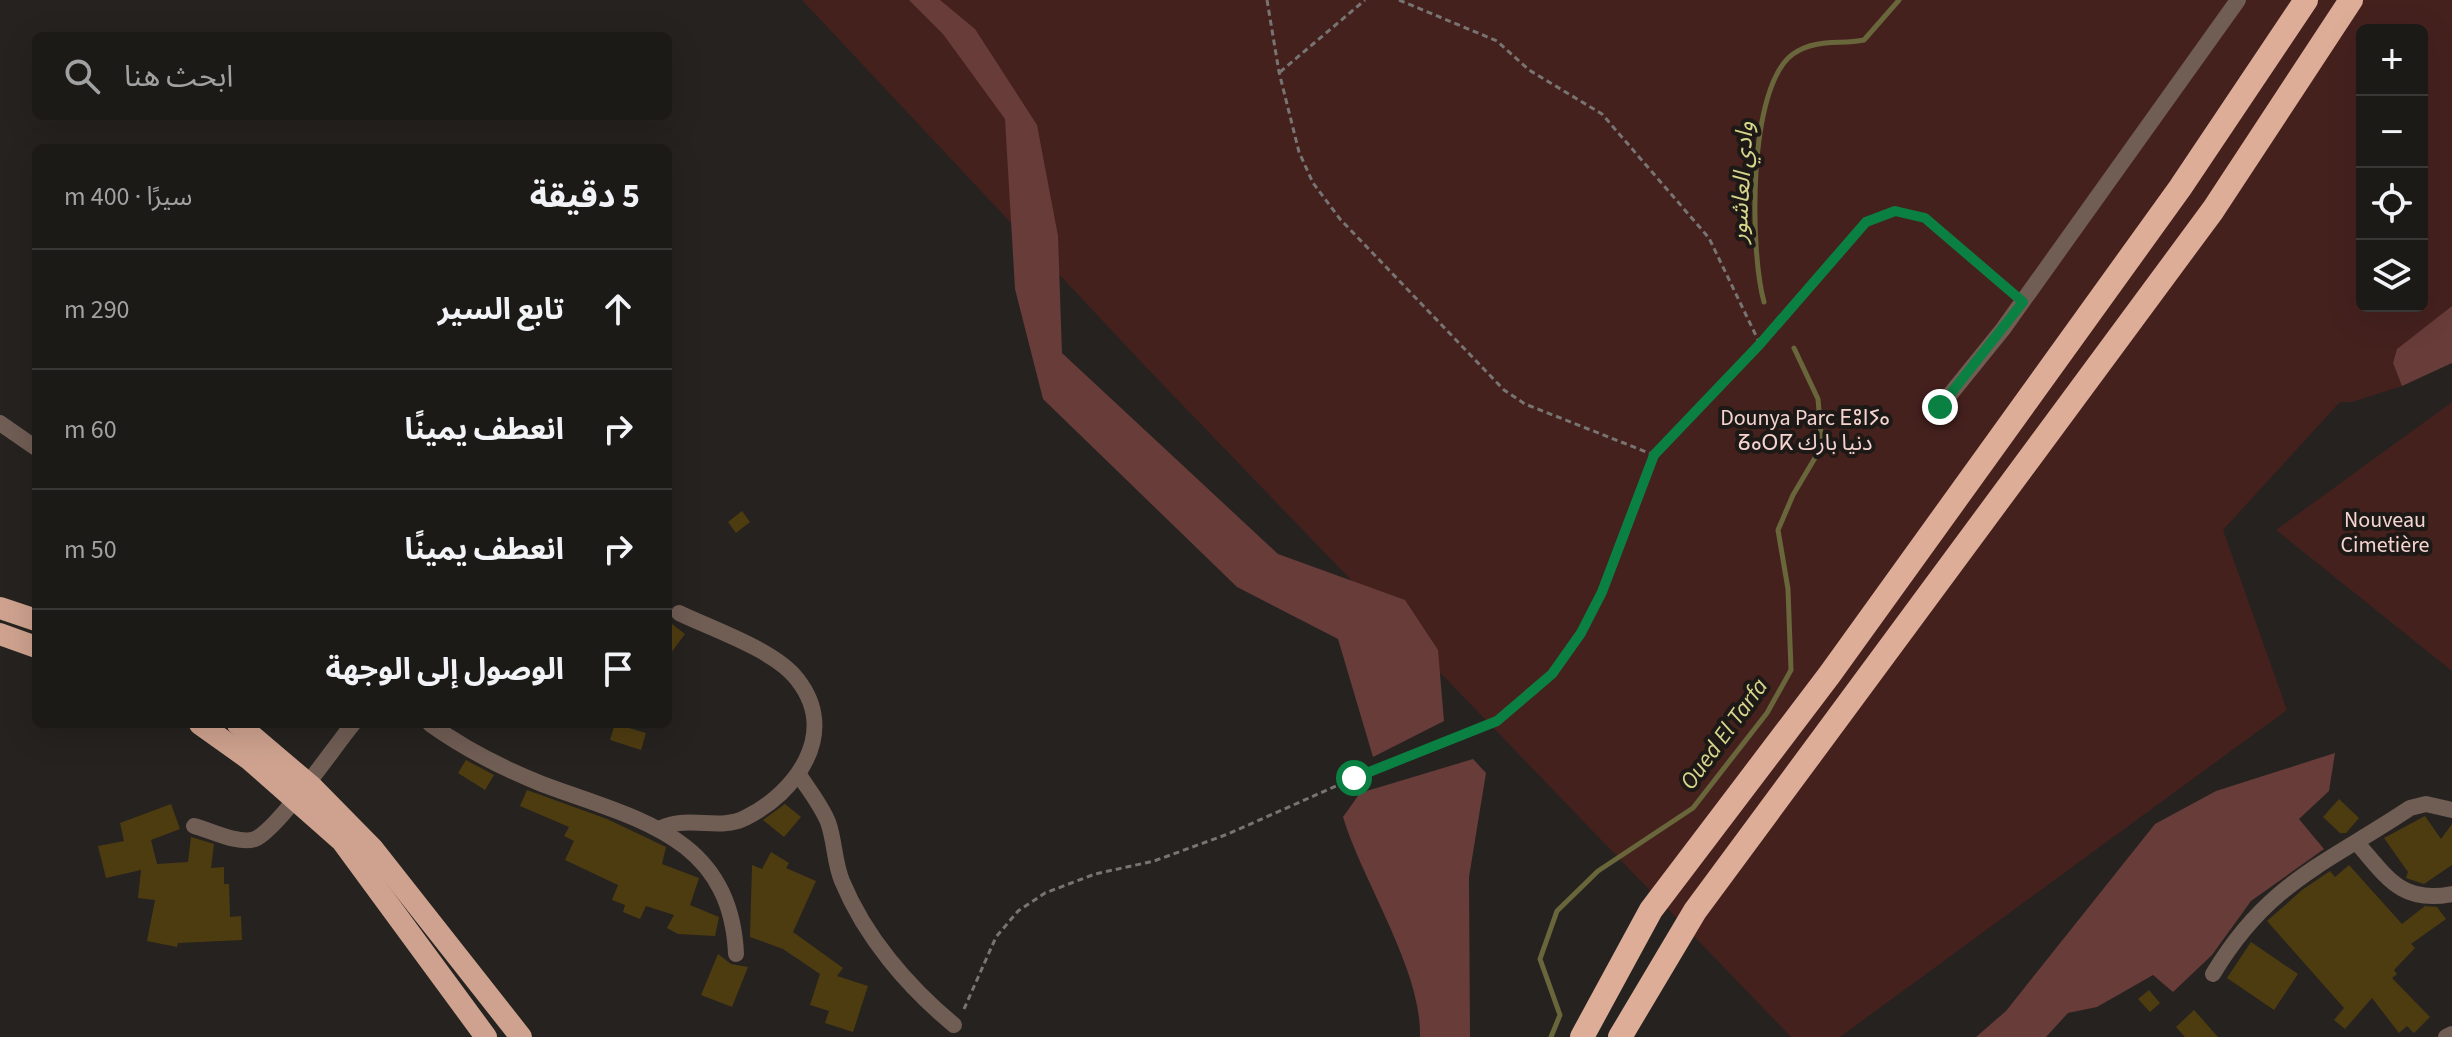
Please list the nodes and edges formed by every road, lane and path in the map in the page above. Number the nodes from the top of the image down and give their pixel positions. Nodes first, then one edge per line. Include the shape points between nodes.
1 (1267, 0) edge
2 (1365, 0) edge
3 (1399, 0) edge
4 (2238, 0) edge
5 (2306, 0) edge
6 (2351, 0) edge
7 (1279, 72) junction
8 (2023, 302) junction
9 (1760, 344) junction
10 (1940, 407) dead end
11 (0, 423) edge
12 (32, 445) edge
13 (1654, 455) junction
14 (0, 608) edge
15 (679, 613) dead end
16 (32, 619) edge
17 (0, 634) edge
18 (32, 646) edge
19 (206, 728) edge
20 (243, 728) edge
21 (350, 728) edge
22 (436, 728) edge
23 (799, 775) junction
24 (2452, 810) edge
25 (194, 826) dead end
26 (661, 828) junction
27 (2357, 843) junction
28 (2452, 894) edge
29 (736, 954) dead end
30 (2213, 974) dead end
31 (954, 1025) joint
32 (2452, 1034) edge
33 (486, 1037) edge
34 (521, 1037) edge
35 (1582, 1037) edge
36 (1620, 1037) edge
37 (2446, 1037) edge

1 - 7 path
2 - 7 path
3 - 9 path via 1497,41 1529,70 1602,114 1709,238
4 - 8 street
5 - 35 highway via 2189,176 1830,674 1651,910
6 - 36 highway via 2213,210 1695,911
7 - 13 path via 1299,152 1313,183 1340,219 1504,390 1525,404
8 - 9 path via 1925,218 1895,211 1866,222
8 - 10 street
9 - 13 path
11 - 12 street
13 - 31 path via 1581,633 1552,674 1522,703 1468,736 1354,778 1228,834 1045,893 1018,911 996,937
14 - 16 highway
15 - 23 street via 777,661 797,678 808,699 814,741
17 - 18 highway
19 - 33 highway via 342,841
20 - 34 highway via 373,849
21 - 25 street via 273,824 255,838 244,840
22 - 26 street via 489,761
23 - 26 street via 735,823 682,821
23 - 31 street via 828,823 836,863 853,901 887,956
24 - 27 street via 2426,804 2410,808
26 - 29 street via 694,853 720,888 731,908
27 - 28 street via 2409,893
27 - 30 street via 2289,883 2259,909
32 - 37 street

